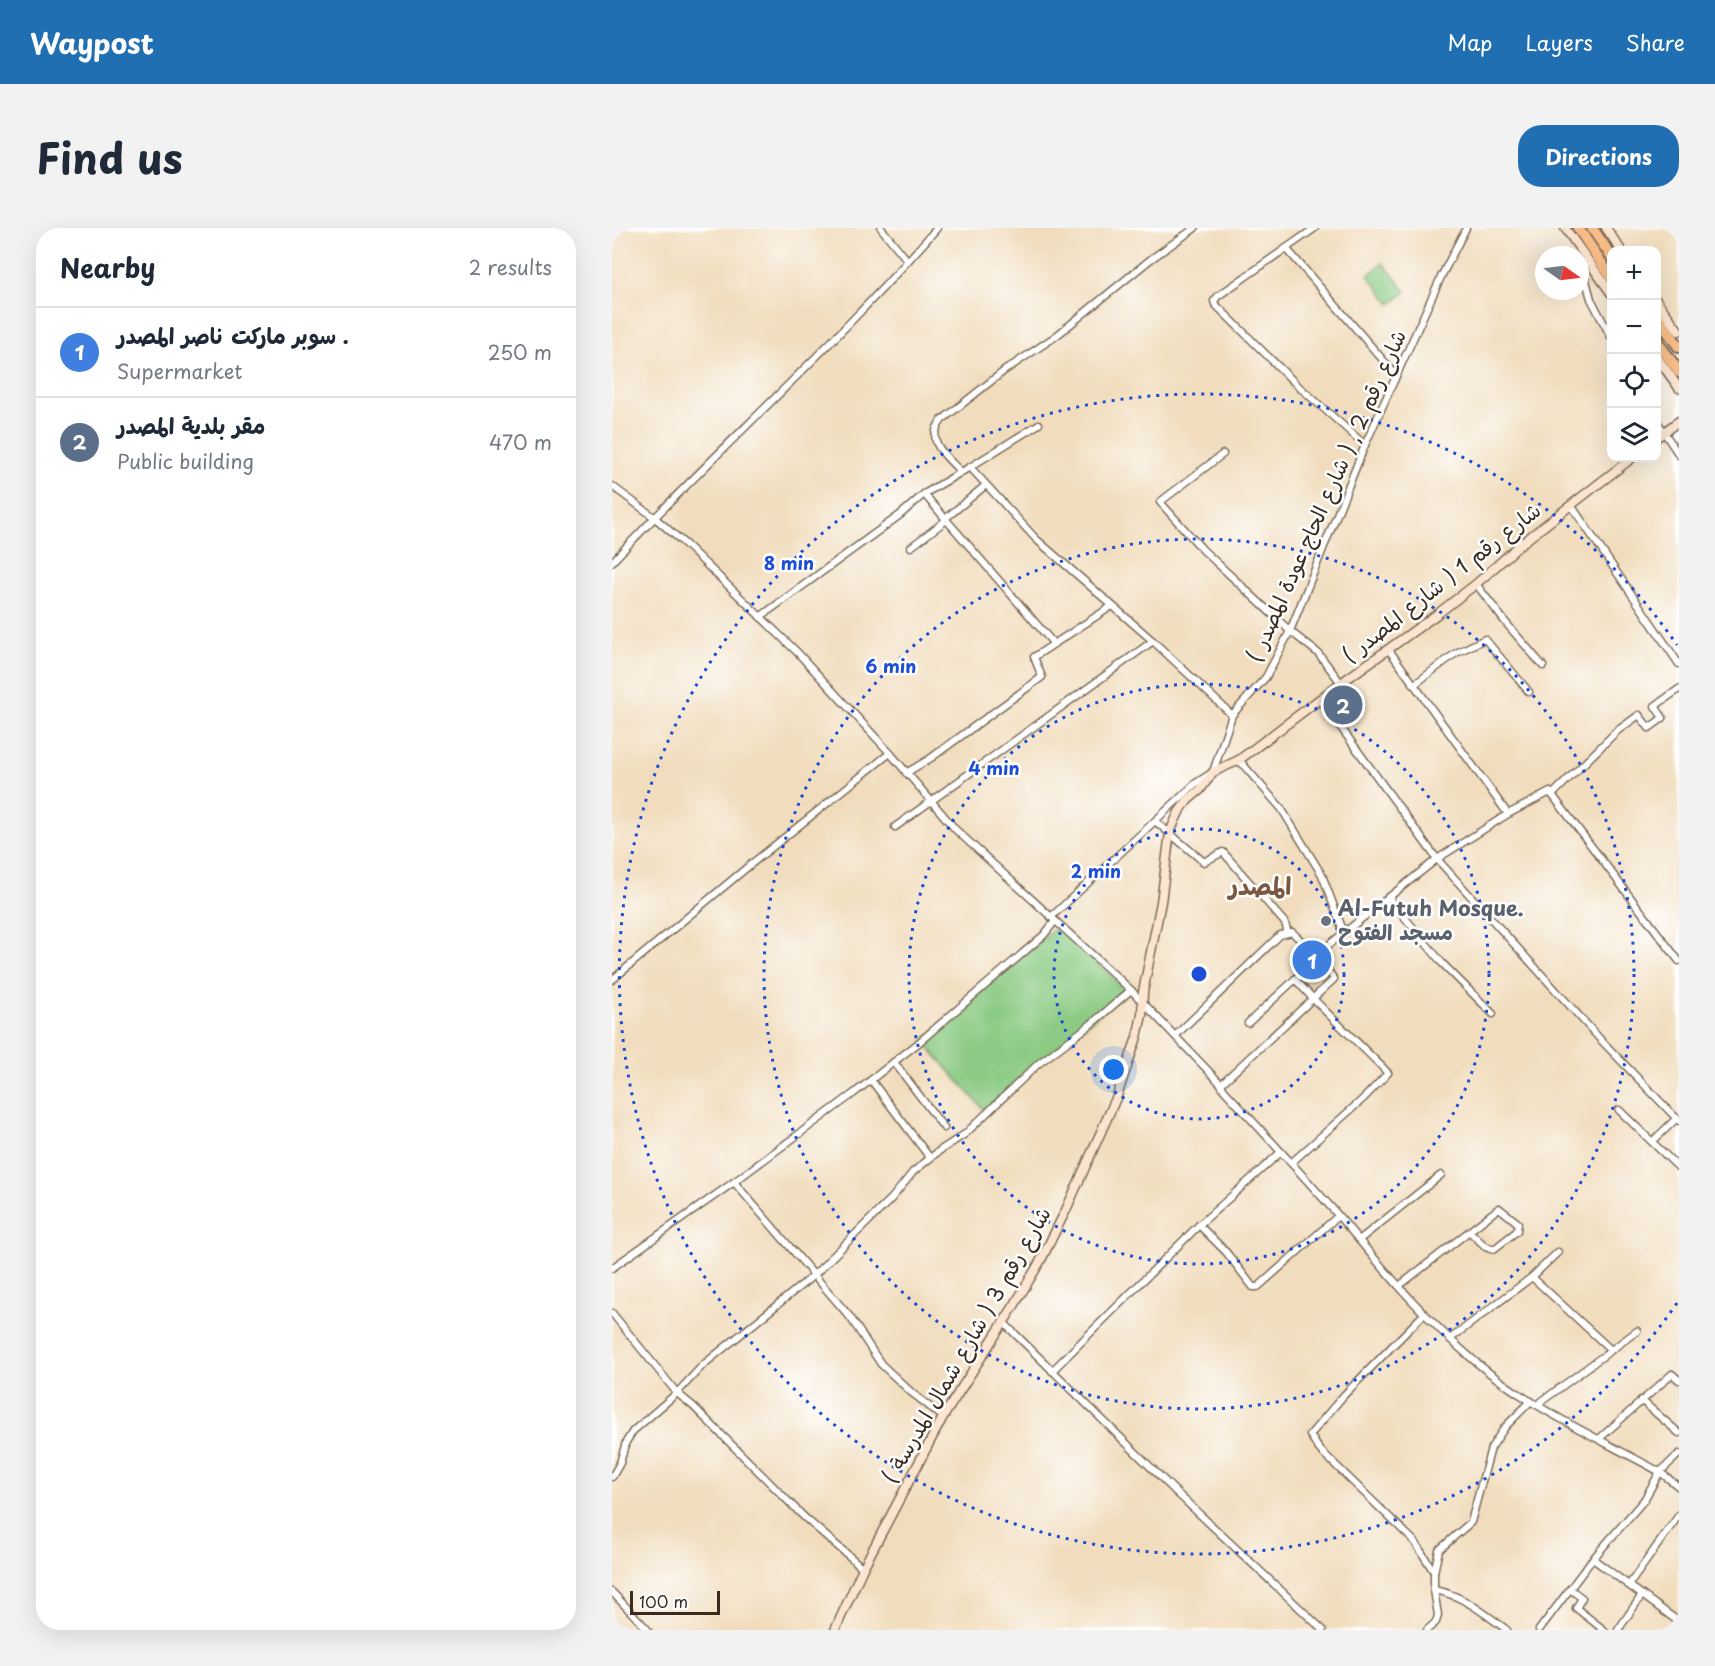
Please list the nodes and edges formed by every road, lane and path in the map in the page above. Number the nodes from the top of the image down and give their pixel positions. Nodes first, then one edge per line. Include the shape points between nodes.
1 (881, 228) edge
2 (937, 228) edge
3 (1195, 228) edge
4 (1315, 228) edge
5 (1466, 228) edge
6 (1565, 228) edge
7 (1578, 228) edge
8 (1592, 228) edge
9 (1606, 228) edge
10 (1619, 246) edge
11 (1286, 248) junction
12 (1607, 250) edge
13 (908, 261) junction
14 (1607, 271) edge
15 (1607, 287) edge
16 (1589, 292) edge
17 (1661, 307) edge
18 (1661, 322) edge
19 (1607, 329) edge
20 (1679, 332) edge
21 (1661, 347) edge
22 (1679, 347) edge
23 (1661, 363) edge
24 (1679, 372) edge
25 (1396, 375) junction
26 (1679, 388) edge
27 (1679, 421) edge
28 (1039, 424) dead end
29 (1661, 435) edge
30 (1661, 437) edge
31 (1365, 445) junction
32 (1222, 454) dead end
33 (1679, 455) edge
34 (1627, 462) edge
35 (970, 467) junction
36 (961, 472) junction
37 (986, 485) junction
38 (612, 486) edge
39 (924, 494) junction
40 (1570, 505) junction
41 (654, 517) junction
42 (946, 518) junction
43 (911, 547) dead end
44 (612, 562) edge
45 (1476, 584) junction
46 (1112, 606) junction
47 (760, 617) junction
48 (1290, 631) junction
49 (1153, 641) junction
50 (1053, 643) junction
51 (1389, 650) junction
52 (1679, 664) edge
53 (1543, 666) dead end
54 (1341, 683) junction
55 (1415, 684) junction
56 (1679, 689) edge
57 (1529, 692) dead end
58 (1320, 699) junction
59 (1232, 715) junction
60 (890, 753) junction
61 (1239, 760) junction
62 (1213, 772) junction
63 (906, 773) junction
64 (1552, 795) junction
65 (932, 802) junction
66 (1508, 814) junction
67 (1155, 821) junction
68 (895, 827) dead end
69 (1170, 832) junction
70 (1437, 860) junction
71 (1388, 897) junction
72 (1053, 919) junction
73 (1288, 933) junction
74 (1344, 933) junction
75 (1317, 956) junction
76 (1679, 961) edge
77 (1295, 979) junction
78 (612, 980) edge
79 (1131, 990) junction
80 (1312, 998) junction
81 (1142, 1002) junction
82 (1493, 1014) dead end
83 (1248, 1023) dead end
84 (1175, 1036) junction
85 (894, 1062) junction
86 (871, 1080) junction
87 (1221, 1084) junction
88 (1619, 1110) dead end
89 (1678, 1120) edge
90 (944, 1128) dead end
91 (1653, 1141) junction
92 (1281, 1152) junction
93 (930, 1158) junction
94 (1291, 1163) junction
95 (1679, 1167) edge
96 (1441, 1175) dead end
97 (734, 1182) junction
98 (1338, 1216) junction
99 (1199, 1225) junction
100 (1469, 1231) junction
101 (1359, 1240) junction
102 (1557, 1252) dead end
103 (612, 1268) edge
104 (814, 1275) junction
105 (1532, 1277) junction
106 (1399, 1286) junction
107 (612, 1313) edge
108 (1424, 1314) junction
109 (1003, 1322) junction
110 (1637, 1331) dead end
111 (1450, 1339) junction
112 (1611, 1350) junction
113 (1052, 1371) junction
114 (1679, 1380) edge
115 (677, 1393) junction
116 (1641, 1400) junction
117 (1531, 1401) junction
118 (1538, 1404) junction
119 (943, 1417) junction
120 (1679, 1433) edge
121 (1600, 1438) junction
122 (1679, 1454) edge
123 (1660, 1472) junction
124 (612, 1477) edge
125 (1679, 1487) edge
126 (1679, 1515) edge
127 (1593, 1558) junction
128 (863, 1568) junction
129 (1434, 1572) junction
130 (1629, 1585) junction
131 (1570, 1589) junction
132 (1434, 1590) junction
133 (612, 1592) edge
134 (1642, 1595) junction
135 (1679, 1622) edge
136 (648, 1630) edge
137 (835, 1630) edge
138 (1323, 1630) edge
139 (1427, 1630) edge
140 (1507, 1630) edge
141 (1539, 1630) edge
142 (1604, 1630) edge
143 (1618, 1630) edge

1 - 13 street
2 - 13 street
3 - 36 street via 942,420 935,428 934,439
4 - 11 street
5 - 25 street, شارع رقم 2 , ( شارع الحاج عودة المصدر )
6 - 15 street
7 - 14 highway
8 - 12 highway
9 - 10 street
11 - 25 street
11 - 31 street via 1218,296 1215,304
13 - 41 street
16 - 19 street
17 - 20 street
18 - 22 highway
21 - 24 highway
23 - 26 street
25 - 31 street, شارع رقم 2 , ( شارع الحاج عودة المصدر )
27 - 29 street
28 - 35 street
30 - 33 street
31 - 48 street, شارع رقم 2 , ( شارع الحاج عودة المصدر )
32 - 48 street via 1160,502 1203,550
34 - 40 street, شارع رقم 1 ( شارع المصدر )
35 - 36 street
35 - 37 street
36 - 39 street
37 - 42 street
37 - 46 street via 1036,539
38 - 41 street
39 - 42 street
39 - 47 street
40 - 45 street, شارع رقم 1 ( شارع المصدر )
40 - 52 street
41 - 44 street
41 - 47 street
42 - 43 street
42 - 50 street
45 - 51 street, شارع رقم 1 ( شارع المصدر )
45 - 53 street
46 - 49 street
46 - 50 street
47 - 60 street
48 - 54 street via 1318,653
48 - 59 street, شارع رقم 2 , ( شارع الحاج عودة المصدر ) via 1266,677
49 - 59 street
49 - 65 street
50 - 63 street via 1034,657 1042,677
51 - 54 street, شارع رقم 1 ( شارع المصدر )
51 - 55 street
54 - 58 street, شارع رقم 1 ( شارع المصدر )
55 - 57 street via 1456,653 1485,639
55 - 66 street
56 - 64 street via 1655,706 1663,718 1649,728 1638,715
58 - 61 street, شارع رقم 1 ( شارع المصدر )
58 - 70 street
59 - 62 street, شارع رقم 2 , ( شارع الحاج عودة المصدر )
60 - 63 street
60 - 78 street
61 - 62 street, شارع رقم 1 ( شارع المصدر )
61 - 74 street via 1281,808 1322,875
62 - 67 street, شارع رقم 1 ( شارع المصدر )
62 - 69 street, شارع رقم 3 ( شارع شمال المدرسة ) via 1179,812
63 - 65 street
64 - 66 street via 1550,792
64 - 76 street
65 - 68 street
65 - 72 street via 956,830
66 - 70 street
67 - 69 street
67 - 72 street, شارع رقم 1 ( شارع المصدر ) via 1077,891
69 - 73 street via 1204,862 1223,852 1285,923
69 - 81 street, شارع رقم 3 ( شارع شمال المدرسة )
70 - 71 street
70 - 89 street
71 - 74 street
71 - 82 street via 1442,963
72 - 79 street
72 - 85 street, شارع رقم 1 ( شارع المصدر ) via 1044,935
73 - 75 street via 1292,932
73 - 84 street via 1280,935
74 - 75 street
75 - 77 street
75 - 80 street via 1334,979
77 - 80 street
77 - 83 street
79 - 81 street
79 - 93 street via 1038,1064 965,1134
80 - 87 street
80 - 94 street via 1389,1073
81 - 84 street
81 - 109 street, شارع رقم 3 ( شارع شمال المدرسة ) via 1137,1037 1117,1096 1046,1250
84 - 87 street
85 - 86 street, شارع رقم 1 ( شارع المصدر )
85 - 90 street
86 - 93 street
86 - 97 street, شارع رقم 1 ( شارع المصدر )
87 - 92 street
88 - 91 street
89 - 91 street
91 - 95 street
92 - 94 street
92 - 99 street
93 - 104 street
94 - 98 street
96 - 101 street
97 - 103 street, شارع رقم 1 ( شارع المصدر )
97 - 104 street
98 - 99 street via 1258,1287 1252,1287
98 - 101 street
99 - 113 street
100 - 100 street via 1499,1208 1518,1222 1517,1231 1494,1249
100 - 106 street
101 - 106 street
102 - 105 street
104 - 115 street via 704,1365
104 - 119 street via 850,1317 880,1364
105 - 111 street
105 - 112 street
106 - 108 street
107 - 115 street
108 - 111 street
108 - 129 street via 1310,1435 1319,1449 1415,1542
109 - 113 street
109 - 119 street, شارع رقم 3 ( شارع شمال المدرسة )
110 - 112 street
111 - 117 street
112 - 118 street
113 - 138 street
114 - 116 street via 1672,1374
115 - 124 street via 633,1431
115 - 128 street via 804,1517
116 - 120 street
116 - 121 street
117 - 118 street
117 - 129 street via 1491,1448 1471,1522 1439,1550
118 - 121 street
119 - 128 street, شارع رقم 3 ( شارع شمال المدرسة )
121 - 123 street
122 - 123 street
123 - 125 street
123 - 127 street via 1644,1500
126 - 130 street
127 - 130 street
127 - 131 street
128 - 137 street, شارع رقم 3 ( شارع شمال المدرسة )
129 - 132 street
130 - 134 street
131 - 141 street
131 - 142 street via 1582,1598 1576,1608
132 - 139 street via 1438,1615
132 - 140 street via 1475,1606
133 - 136 street
134 - 135 street
134 - 143 street

